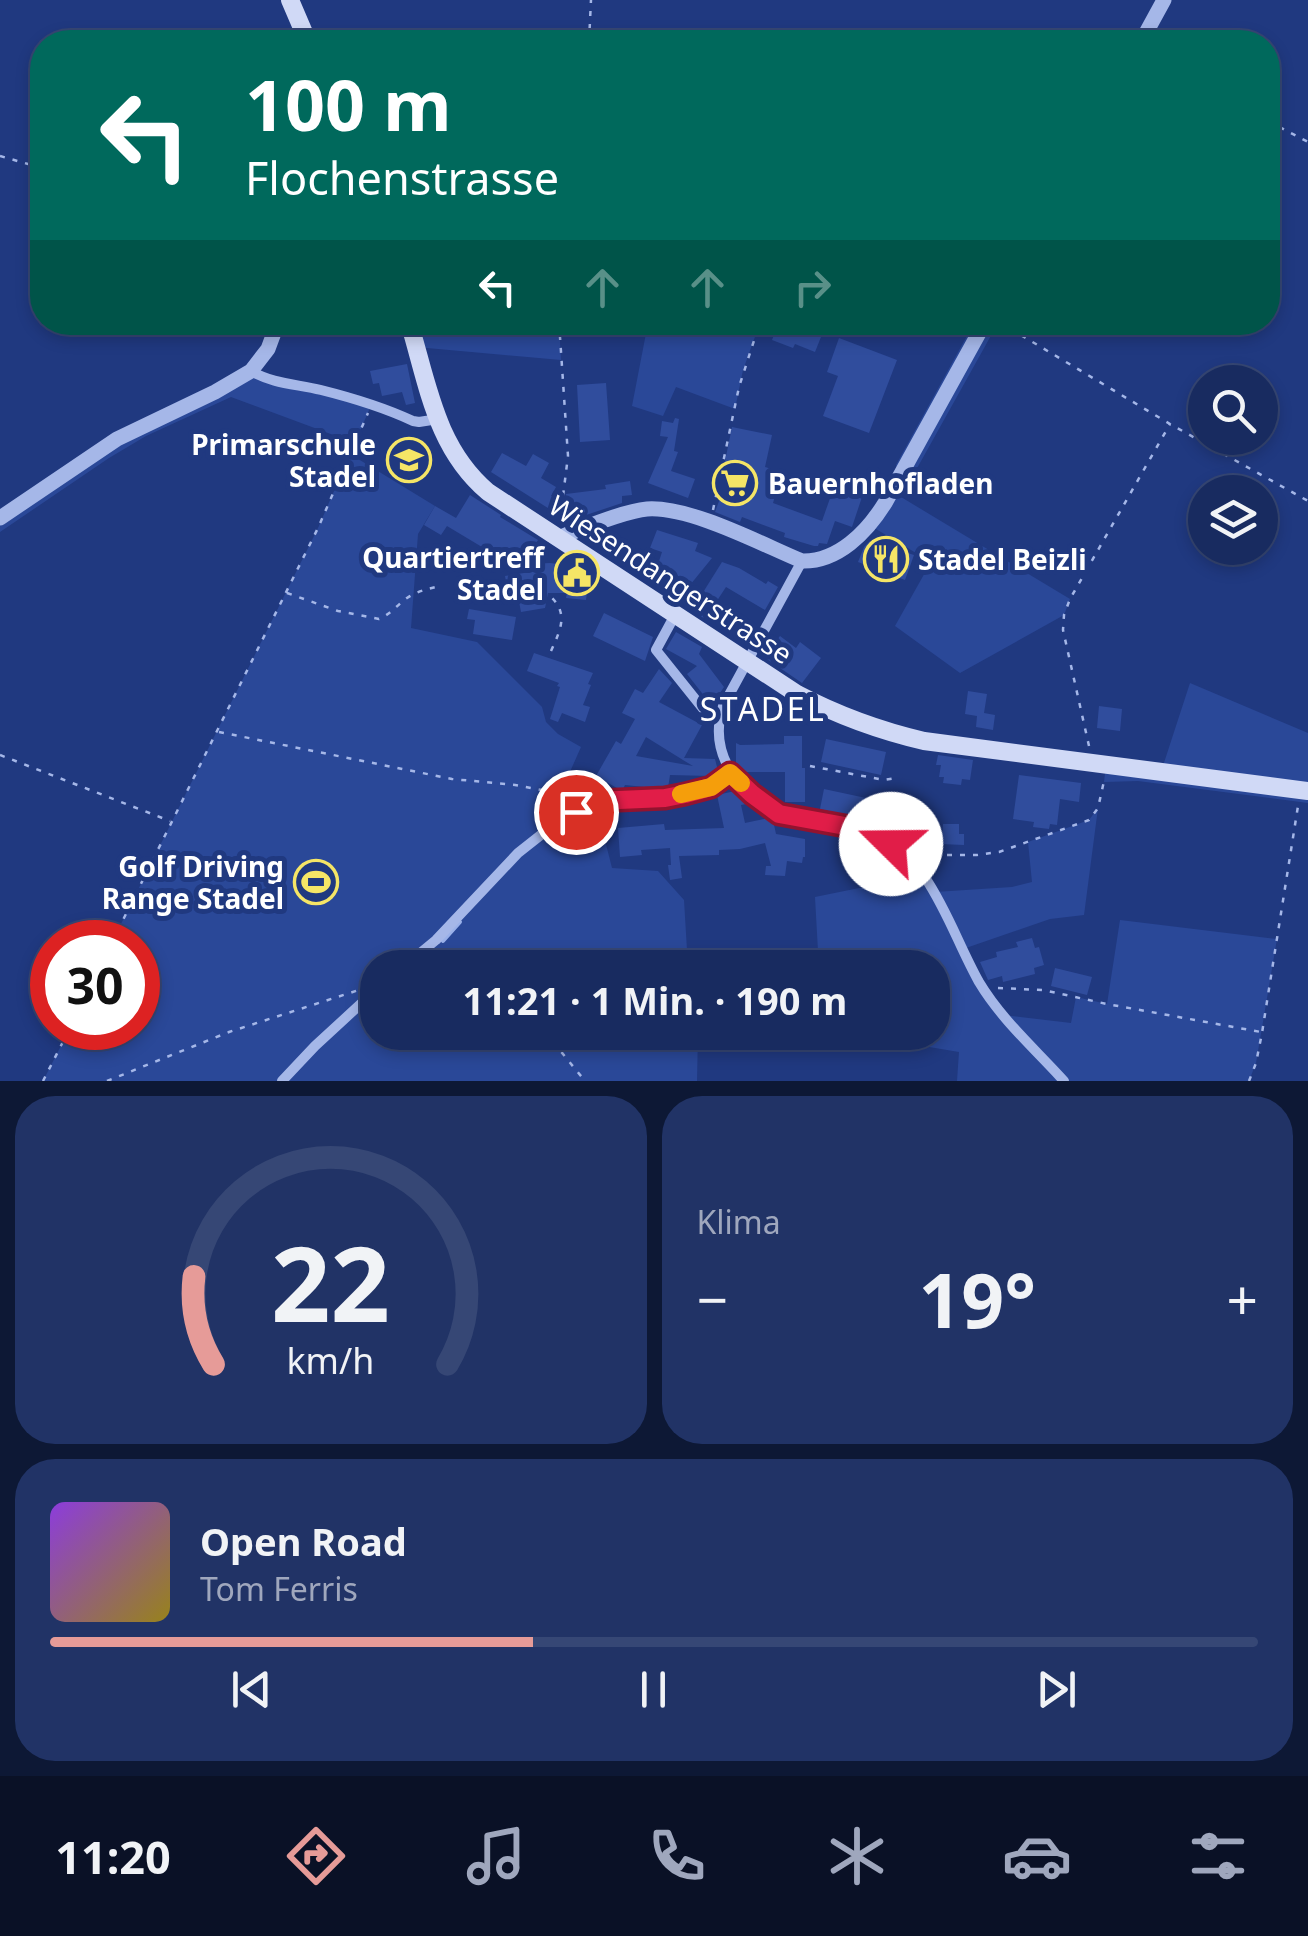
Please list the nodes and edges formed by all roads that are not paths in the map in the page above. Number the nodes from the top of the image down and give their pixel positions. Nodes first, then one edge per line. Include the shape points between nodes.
1 (290, 0) edge
2 (1164, 0) edge
3 (303, 30) edge
4 (1148, 30) edge
5 (273, 335) edge
6 (413, 335) edge
7 (979, 335) edge
8 (251, 371) junction
9 (438, 419) junction
10 (0, 518) edge
11 (558, 538) junction
12 (802, 561) junction
13 (675, 615) junction
14 (746, 662) junction
15 (718, 720) junction
16 (730, 773) junction
17 (1304, 790) edge
18 (424, 950) edge
19 (360, 1005) edge
20 (282, 1081) edge
21 (1064, 1081) edge

1 - 3 main road
2 - 4 street
5 - 8 street
6 - 9 main road, Wiesendangerstrasse
7 - 12 street via 871,526 850,544
8 - 9 street via 372,403 413,421
8 - 10 street via 117,439
9 - 11 main road, Wiesendangerstrasse via 475,481
11 - 12 street via 659,508
11 - 13 main road, Wiesendangerstrasse
12 - 14 street
13 - 14 main road, Wiesendangerstrasse
13 - 15 street via 656,650
14 - 15 street
14 - 17 main road, Wiesendangerstrasse via 836,715 924,741
15 - 16 street
16 - 18 street via 711,787 665,798 596,801 556,823
16 - 21 street via 779,814 845,826 908,855 948,915 994,1006
19 - 20 street

